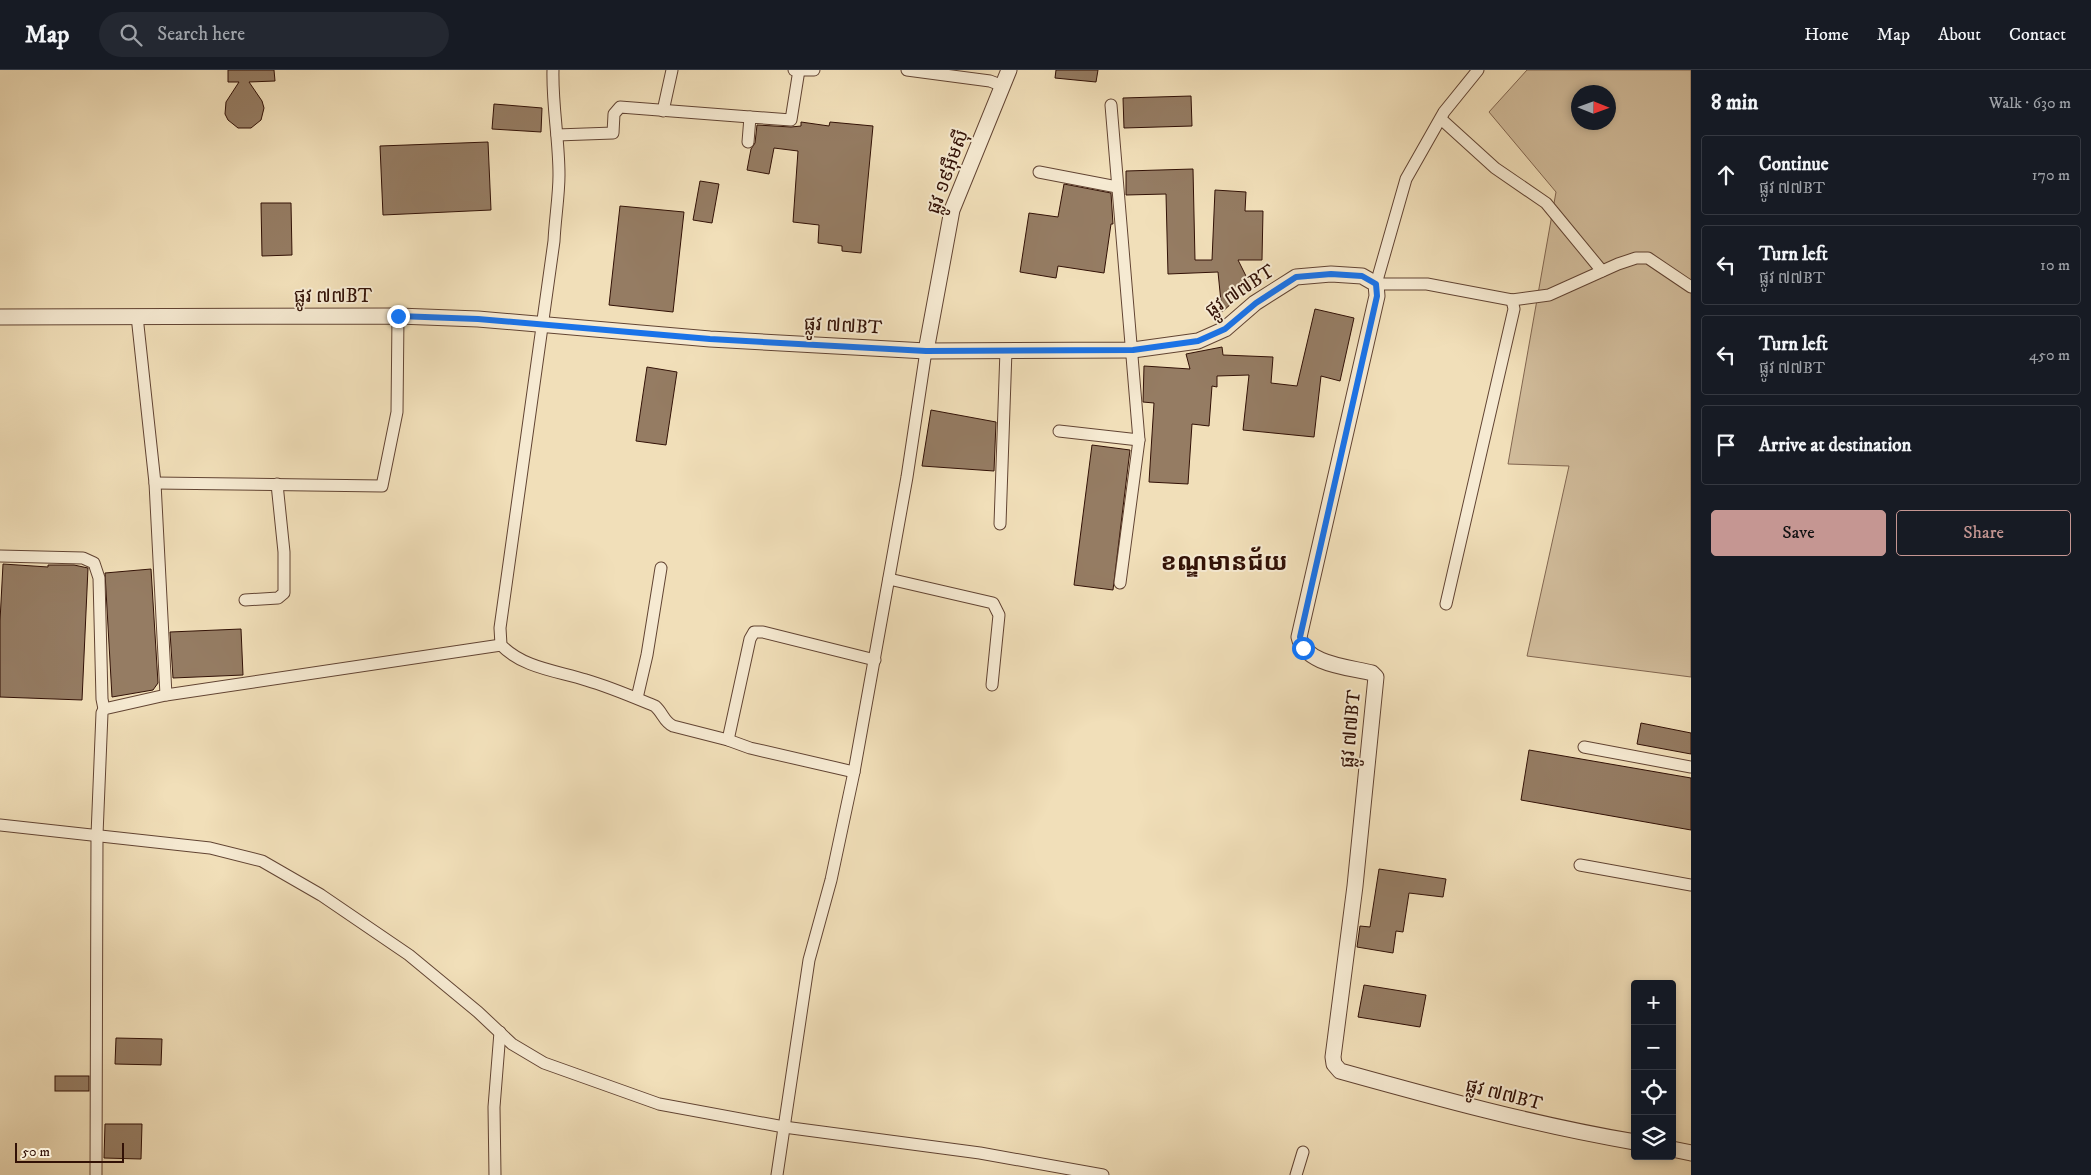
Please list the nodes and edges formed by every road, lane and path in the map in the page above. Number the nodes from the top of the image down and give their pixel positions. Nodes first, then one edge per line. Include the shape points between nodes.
1 (553, 70) edge
2 (672, 70) edge
3 (794, 70) edge
4 (799, 70) edge
5 (814, 70) edge
6 (907, 70) edge
7 (1009, 70) edge
8 (1478, 70) edge
9 (1003, 86) junction
10 (1112, 105) dead end
11 (663, 111) junction
12 (750, 117) junction
13 (1440, 119) junction
14 (557, 135) junction
15 (748, 142) dead end
16 (1040, 172) dead end
17 (1117, 187) junction
18 (1602, 271) junction
19 (1376, 284) junction
20 (1691, 287) edge
21 (1512, 300) junction
22 (137, 316) junction
23 (398, 316) junction
24 (0, 317) edge
25 (543, 324) junction
26 (1006, 350) junction
27 (1133, 350) junction
28 (926, 351) junction
29 (1059, 431) dead end
30 (1139, 440) junction
31 (155, 483) junction
32 (277, 484) junction
33 (1000, 524) dead end
34 (0, 556) edge
35 (661, 568) dead end
36 (889, 579) junction
37 (1120, 582) dead end
38 (245, 600) dead end
39 (1446, 604) dead end
40 (502, 645) junction
41 (875, 660) junction
42 (992, 685) dead end
43 (166, 695) junction
44 (637, 698) junction
45 (104, 709) junction
46 (728, 740) junction
47 (1584, 747) dead end
48 (1691, 767) edge
49 (854, 772) junction
50 (0, 825) edge
51 (97, 835) junction
52 (1580, 865) dead end
53 (1691, 885) edge
54 (500, 1032) junction
55 (784, 1127) junction
56 (1631, 1141) edge
57 (1676, 1150) edge
58 (1303, 1152) dead end
59 (1691, 1153) edge
60 (96, 1175) edge
61 (495, 1175) edge
62 (777, 1175) edge
63 (1103, 1175) edge
64 (1296, 1175) edge

1 - 14 street
2 - 11 street
3 - 4 street
4 - 5 street
4 - 12 street via 791,120
6 - 9 street via 990,81
7 - 9 street, ផ្លូវ ១៩អ៊ឹមស៊ី
8 - 13 street
9 - 28 street, ផ្លូវ ១៩អ៊ឹមស៊ី via 952,210
10 - 17 street
11 - 12 street
11 - 14 street via 620,107 614,114 613,133
12 - 15 street
13 - 18 street via 1495,168 1546,203
13 - 19 street via 1406,179
14 - 25 street via 559,176
16 - 17 street
17 - 27 street
18 - 20 street via 1636,258 1648,258
18 - 21 street via 1549,295
19 - 21 street via 1427,284
19 - 27 street, ផ្លូវ ៧៧BT via 1362,276 1296,277 1256,303 1225,329 1198,341
19 - 56 street, ផ្លូវ ៧៧BT via 1377,296 1300,637 1303,648 1318,659 1372,673 1376,677 1334,1064 1340,1071 1481,1110
21 - 39 street via 1514,309
22 - 23 street, ផ្លូវ ៧៧BT
22 - 24 street, ផ្លូវ ៧៧BT
22 - 31 street
23 - 25 street, ផ្លូវ ៧៧BT
23 - 32 street via 397,412 382,486
25 - 28 street, ផ្លូវ ៧៧BT via 710,339
25 - 40 street via 500,628
26 - 27 street, ផ្លូវ ៧៧BT
26 - 28 street, ផ្លូវ ៧៧BT
26 - 33 street
27 - 30 street
28 - 36 street
29 - 30 street
30 - 37 street
31 - 32 street
31 - 43 street
32 - 38 street via 284,552 284,593 278,598
34 - 45 street via 83,558 94,563 99,578
35 - 44 street
36 - 41 street
36 - 42 street via 996,606 1000,615
40 - 43 street
40 - 44 street via 518,659
41 - 46 street via 754,632
41 - 49 street
43 - 45 street
44 - 46 street via 655,706 672,726
45 - 51 street
46 - 49 street
47 - 48 street
49 - 55 street via 831,880 809,960
50 - 51 street
51 - 54 street via 210,848 262,861 321,895 409,955
51 - 60 street
52 - 53 street
54 - 55 street via 512,1044 544,1062 659,1104
54 - 61 street via 494,1107
55 - 62 street
55 - 63 street via 960,1150
57 - 59 street
58 - 64 street

